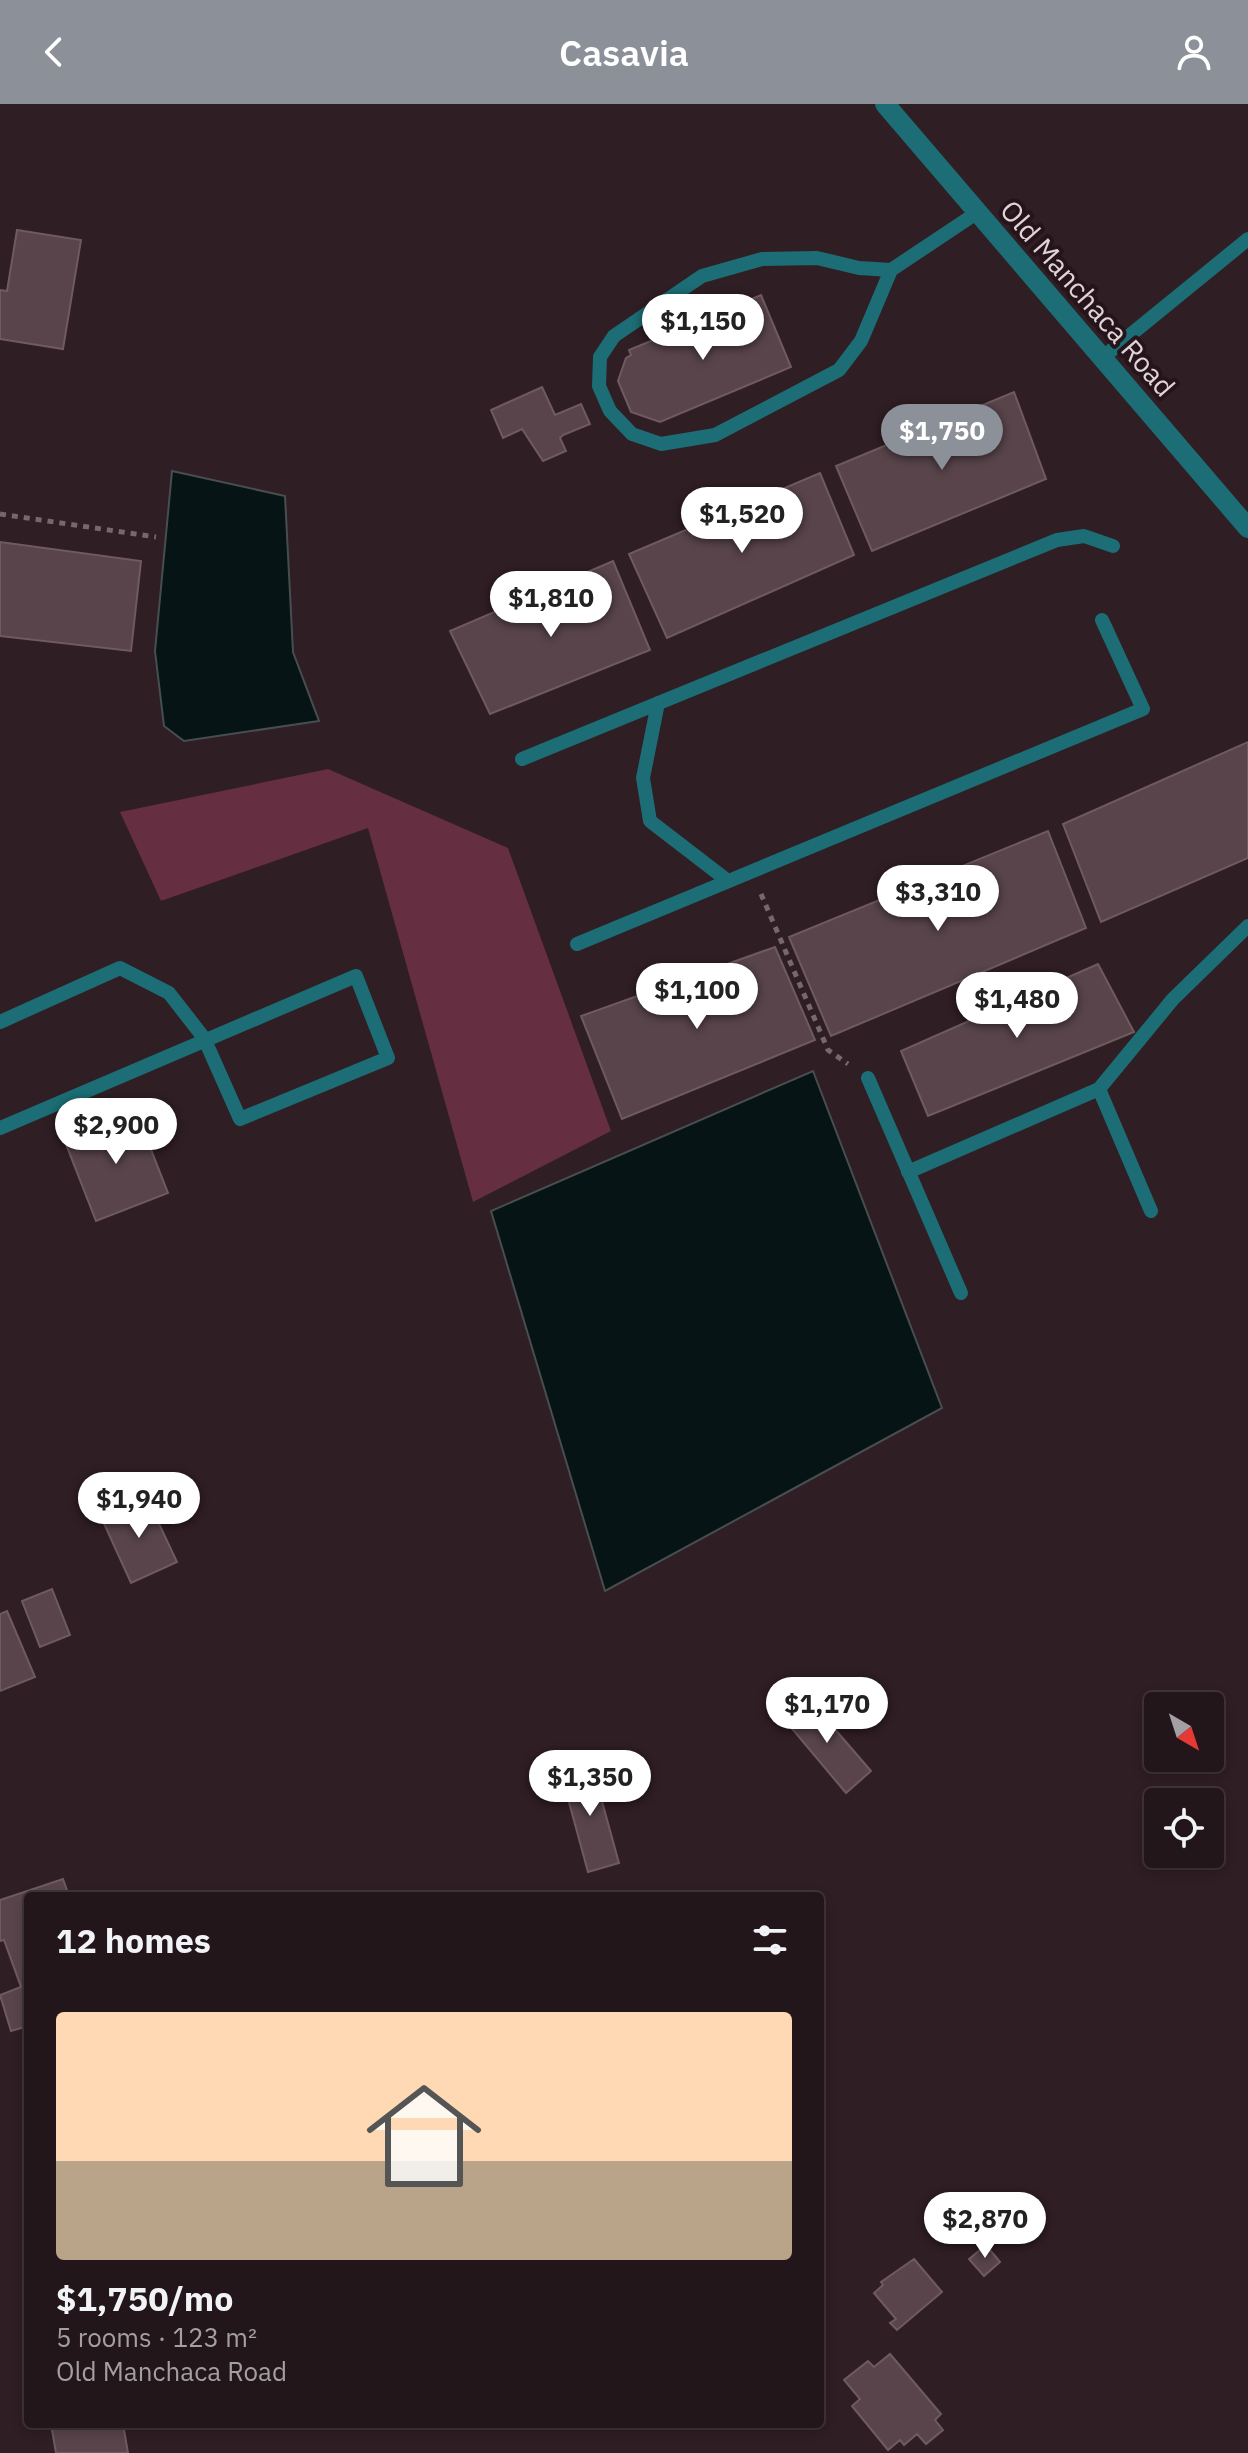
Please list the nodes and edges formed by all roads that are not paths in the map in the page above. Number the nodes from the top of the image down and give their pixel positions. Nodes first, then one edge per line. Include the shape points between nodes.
1 (885, 104) edge
2 (978, 212) junction
3 (1248, 239) edge
4 (891, 270) junction
5 (1102, 358) junction
6 (1248, 528) edge
7 (1113, 546) dead end
8 (1102, 620) dead end
9 (658, 703) junction
10 (522, 759) dead end
11 (728, 881) junction
12 (1248, 926) edge
13 (577, 944) dead end
14 (0, 1022) edge
15 (204, 1038) junction
16 (868, 1078) road end
17 (1099, 1089) junction
18 (0, 1128) edge
19 (908, 1172) junction
20 (1151, 1211) dead end
21 (961, 1293) dead end

1 - 2 street, Old Manchaca Road
2 - 4 lane
2 - 5 street, Old Manchaca Road
3 - 5 lane
4 - 4 lane via 817,258 762,259 702,276 614,336 600,357 599,386 610,411 632,434 661,444 715,435 839,370 861,341
5 - 6 street, Old Manchaca Road
7 - 9 lane via 1084,536 1057,540
8 - 11 lane via 1143,709
9 - 10 lane
9 - 11 lane via 643,778 650,821
11 - 13 lane
12 - 17 lane via 1173,999
14 - 15 lane via 120,968 169,993
15 - 15 lane via 356,976 388,1058 240,1119
15 - 18 lane
16 - 19 lane
17 - 19 lane
17 - 20 lane
19 - 21 lane

